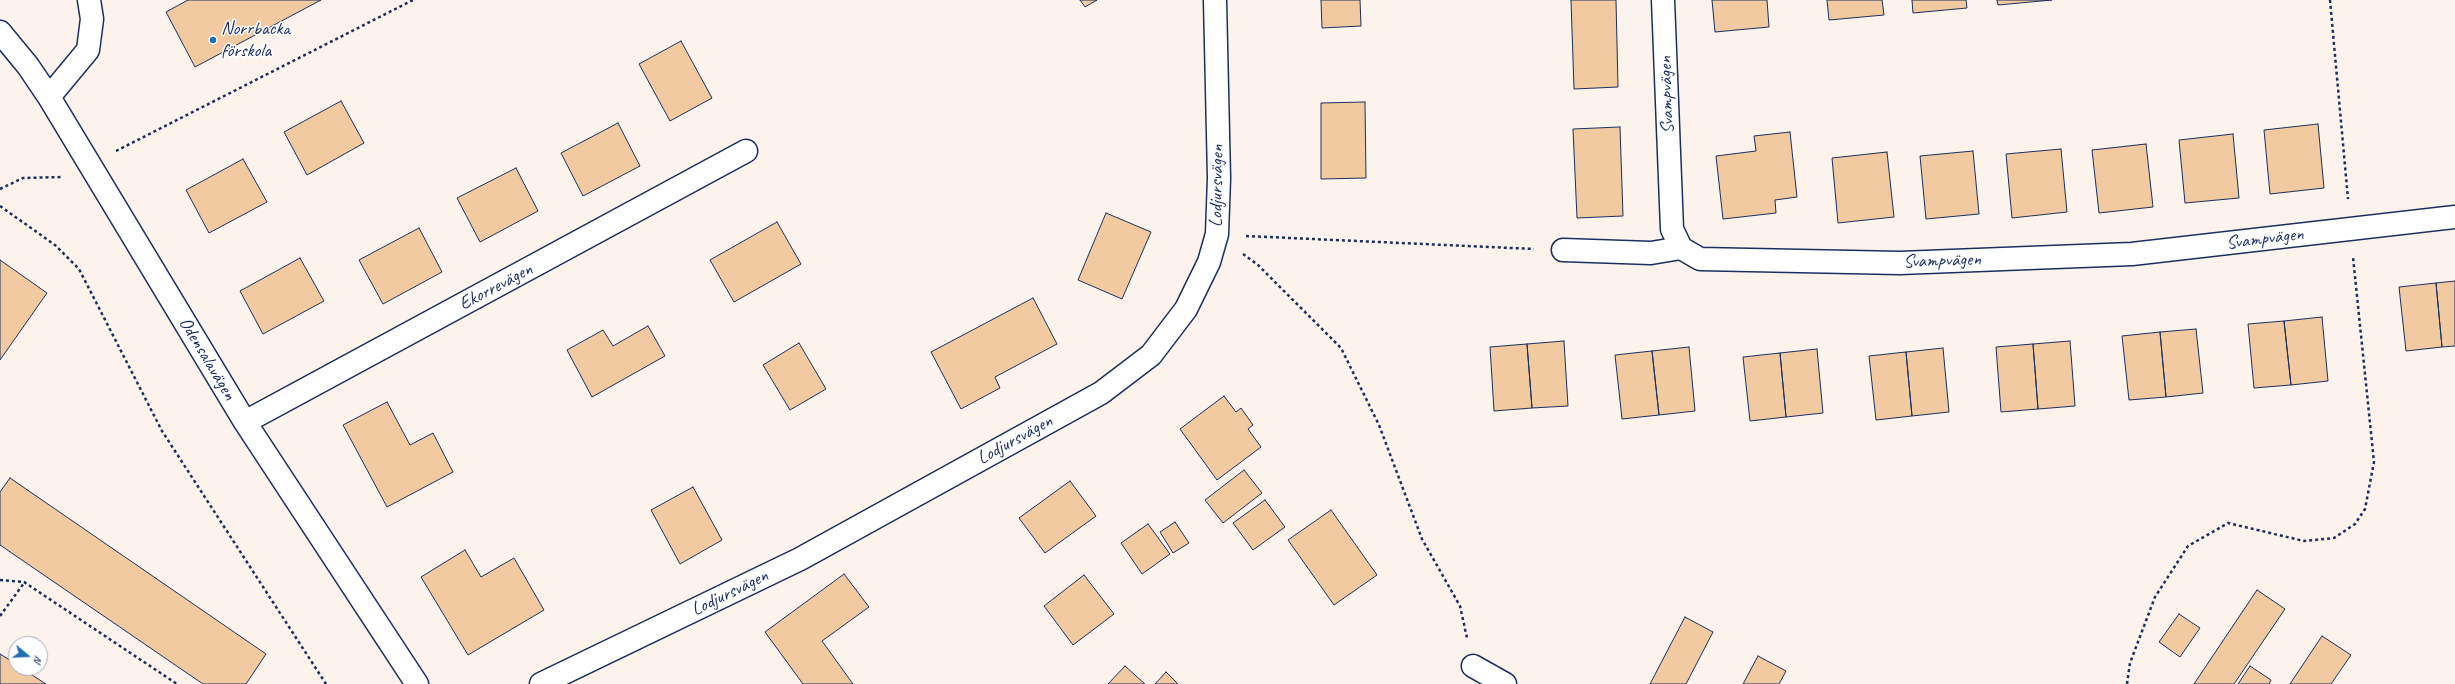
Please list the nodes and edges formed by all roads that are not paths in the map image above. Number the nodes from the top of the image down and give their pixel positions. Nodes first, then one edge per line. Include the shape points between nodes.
1 (89, 0) edge
2 (1216, 0) edge
3 (1663, 0) edge
4 (0, 32) edge
5 (49, 97) junction
6 (746, 151) dead end
7 (2455, 217) edge
8 (1681, 248) junction
9 (1563, 250) road end
10 (245, 422) junction
11 (1473, 666) road end
12 (416, 684) edge
13 (541, 684) edge
14 (1505, 684) edge

1 - 5 street via 92,20 88,50
2 - 13 street, Lodjursvägen via 1217,234 1209,262 1186,309 1151,355 1101,392 800,558
3 - 8 street, Svampvägen via 1672,229
4 - 5 street, Odensalavägen
5 - 10 street, Odensalavägen
6 - 10 street, Ekorrevägen
7 - 8 street, Svampvägen via 2132,254 1900,263 1700,259
8 - 9 street via 1651,253
10 - 12 street, Odensalavägen
11 - 14 street

